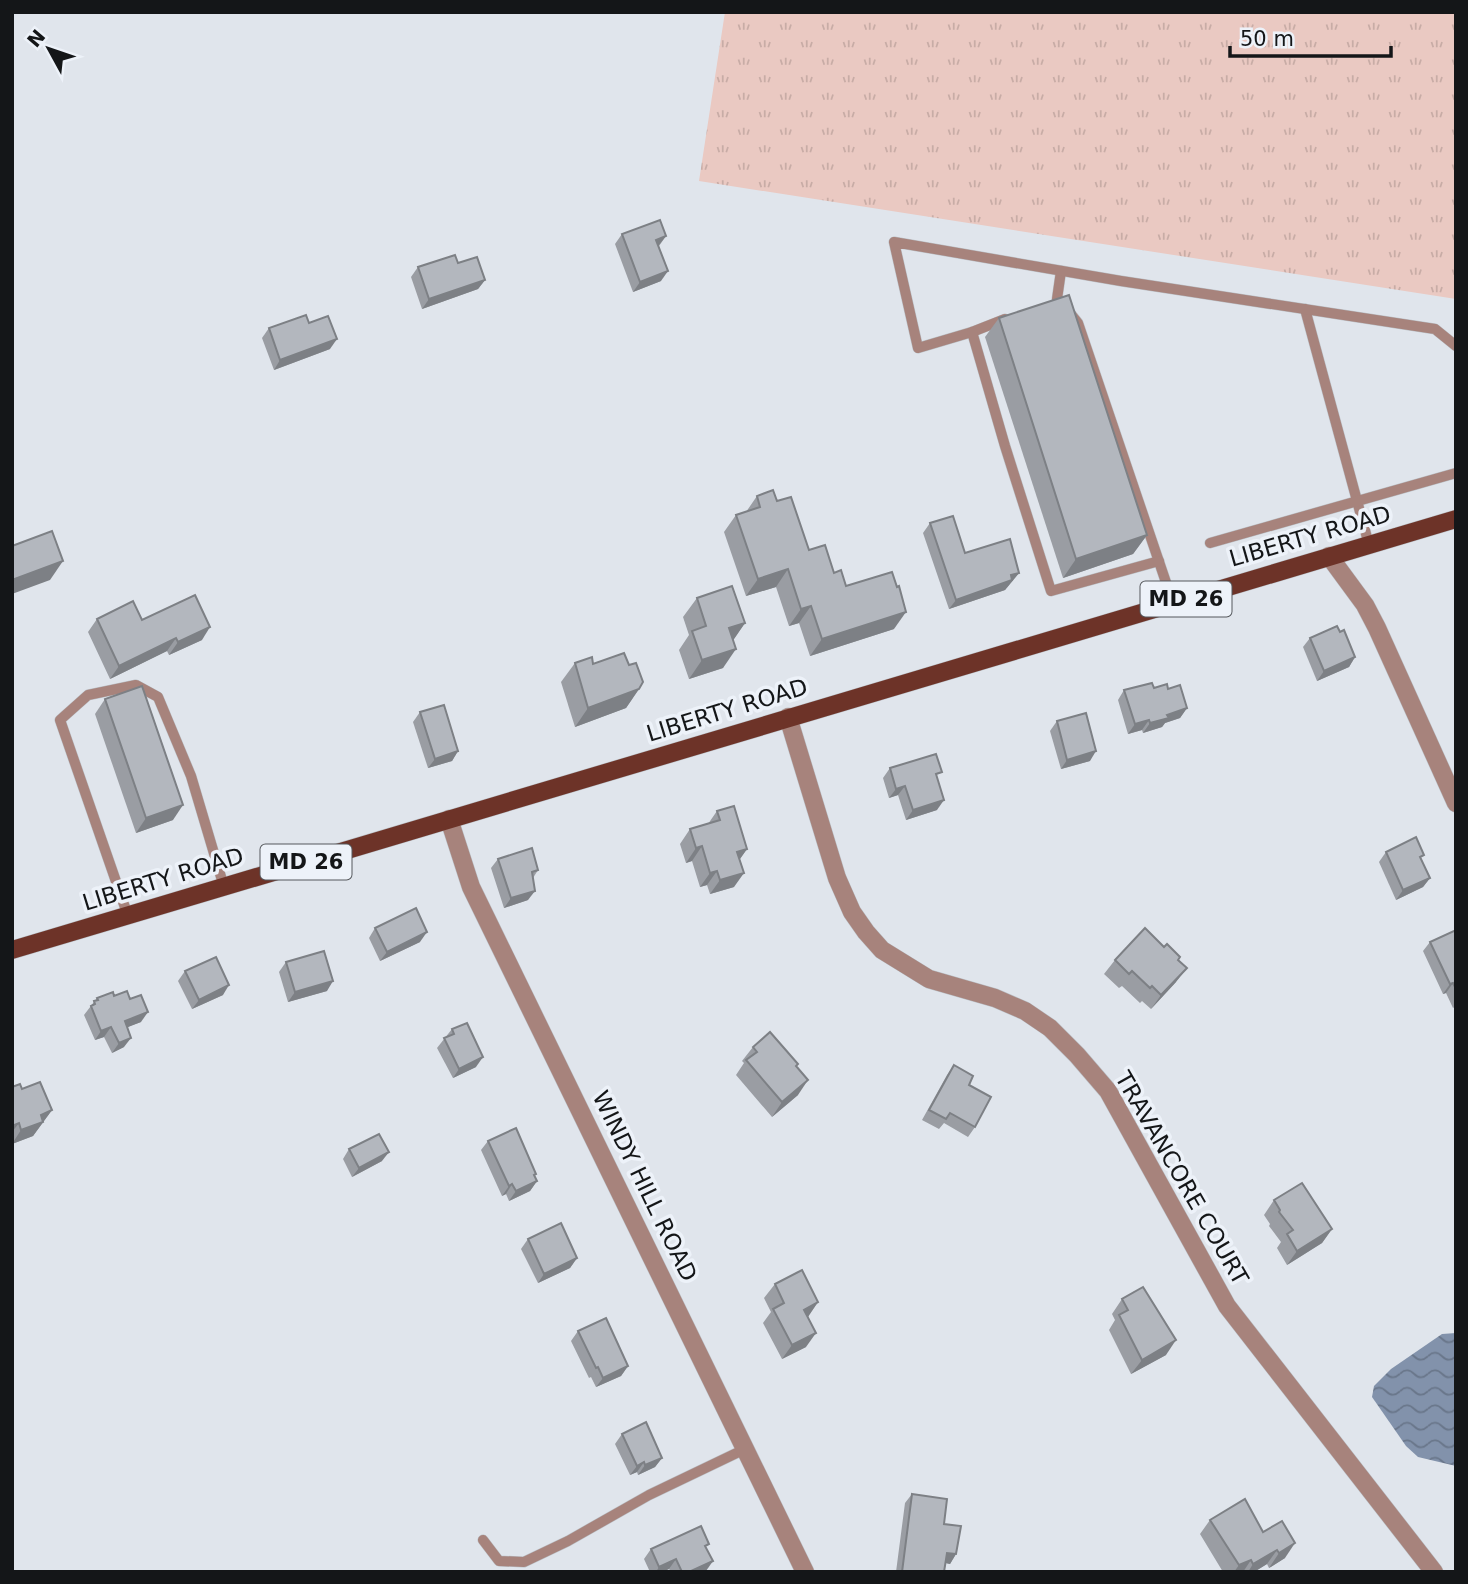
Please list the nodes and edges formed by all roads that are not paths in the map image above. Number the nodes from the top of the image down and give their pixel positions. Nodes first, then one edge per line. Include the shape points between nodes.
1 (1061, 271) junction
2 (1057, 299) junction
3 (1045, 304) edge
4 (1305, 309) junction
5 (1020, 313) edge
6 (972, 332) junction
7 (1456, 346) edge
8 (1456, 473) edge
9 (1358, 501) junction
10 (1456, 519) edge
11 (1210, 543) dead end
12 (1370, 545) junction
13 (1329, 556) junction
14 (1158, 561) junction
15 (1173, 603) junction
16 (789, 717) junction
17 (1456, 803) edge
18 (449, 819) junction
19 (224, 887) junction
20 (128, 916) junction
21 (12, 950) edge
22 (745, 1449) junction
23 (482, 1540) dead end
24 (805, 1572) edge
25 (1434, 1572) edge

1 - 2 lane
1 - 4 lane
1 - 6 lane via 894,242 918,348
2 - 3 lane
2 - 14 lane via 1079,323
4 - 7 lane via 1435,328
4 - 9 lane
5 - 6 lane
6 - 14 lane via 1051,591
8 - 9 lane
9 - 11 lane
9 - 12 lane
10 - 12 main road, LIBERTY ROAD / MD 26
12 - 13 main road, LIBERTY ROAD / MD 26
13 - 15 main road, LIBERTY ROAD / MD 26
13 - 17 street via 1377,628
14 - 15 lane
15 - 16 main road, LIBERTY ROAD / MD 26
16 - 18 main road, LIBERTY ROAD / MD 26
16 - 25 street, TRAVANCORE COURT via 837,878 866,932 882,950 929,979 1025,1011 1077,1055 1108,1091 1227,1306
18 - 19 main road, LIBERTY ROAD / MD 26
18 - 22 street, WINDY HILL ROAD via 471,887
19 - 20 main road, LIBERTY ROAD / MD 26
19 - 20 lane via 191,776 158,697 136,685 88,695 60,720
20 - 21 main road, LIBERTY ROAD / MD 26
22 - 23 lane via 524,1562 499,1561
22 - 24 street, WINDY HILL ROAD

